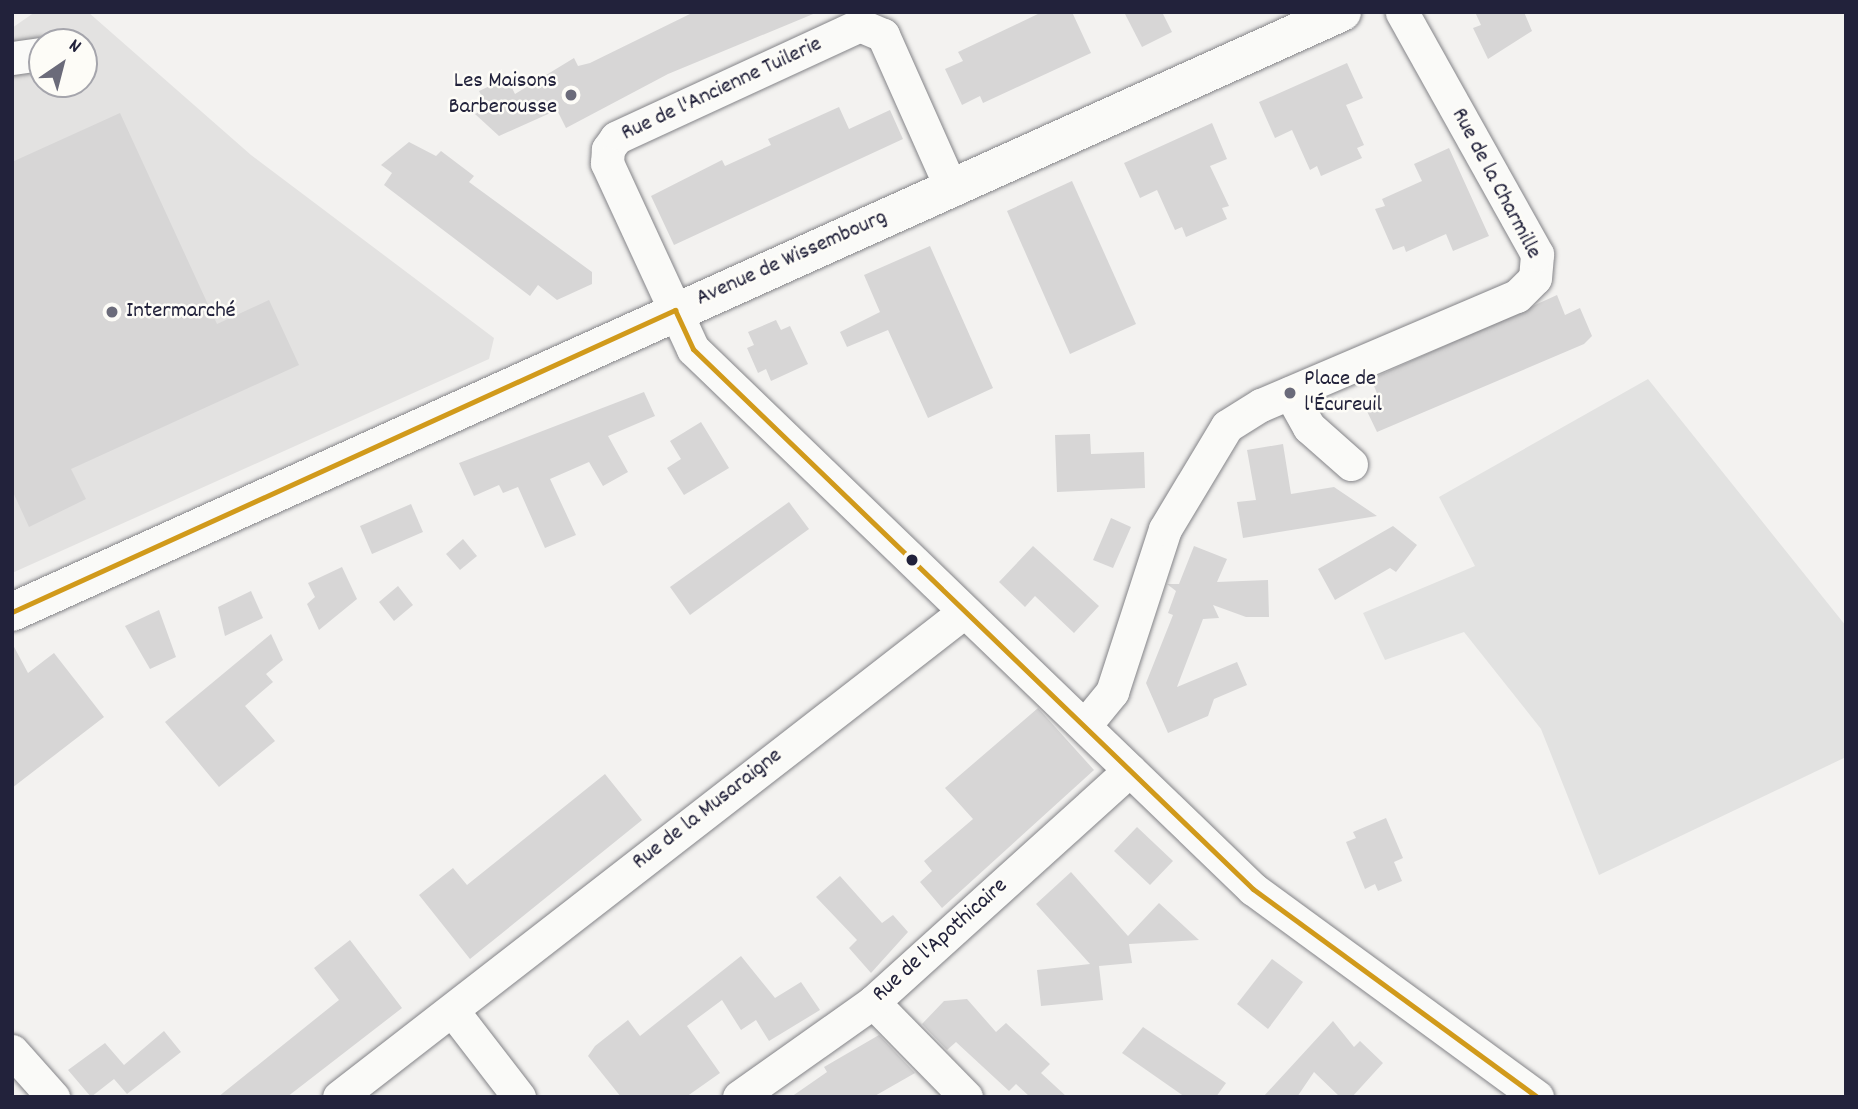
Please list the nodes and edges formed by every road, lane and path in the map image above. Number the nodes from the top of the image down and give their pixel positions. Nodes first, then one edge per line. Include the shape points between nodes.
1 (1342, 12) edge
2 (1402, 12) edge
3 (952, 190) junction
4 (675, 310) junction
5 (1290, 393) junction
6 (1351, 464) dead end
7 (12, 612) edge
8 (964, 612) junction
9 (1085, 724) junction
10 (1130, 770) junction
11 (873, 1002) junction
12 (452, 1010) junction
13 (12, 1051) edge
14 (53, 1097) edge
15 (339, 1097) edge
16 (519, 1097) edge
17 (739, 1097) edge
18 (966, 1097) edge
19 (1537, 1097) edge

1 - 3 main road, Avenue de Wissembourg
2 - 5 street, Rue de la Charmille via 1539,268 1517,296
3 - 4 main road, Avenue de Wissembourg
3 - 4 street, Rue de l'Ancienne Tuilerie via 883,35 860,25 616,138 608,149 607,163
4 - 7 main road, Avenue de Wissembourg
4 - 8 street, Rue de l'Ancienne Tuilerie via 693,349
5 - 6 street via 1310,427
5 - 9 street, Rue de la Charmille via 1239,417 1208,452 1149,566 1112,692
8 - 9 street, Rue de l'Ancienne Tuilerie
8 - 12 street, Rue de la Musaraigne
9 - 10 street, Rue de l'Ancienne Tuilerie
10 - 11 street, Rue de l'Apothicaire
10 - 19 street, Rue de l'Ancienne Tuilerie via 1253,889
11 - 17 street, Rue de l'Apothicaire
11 - 18 street
12 - 15 street, Rue de la Musaraigne
12 - 16 street
13 - 14 street

